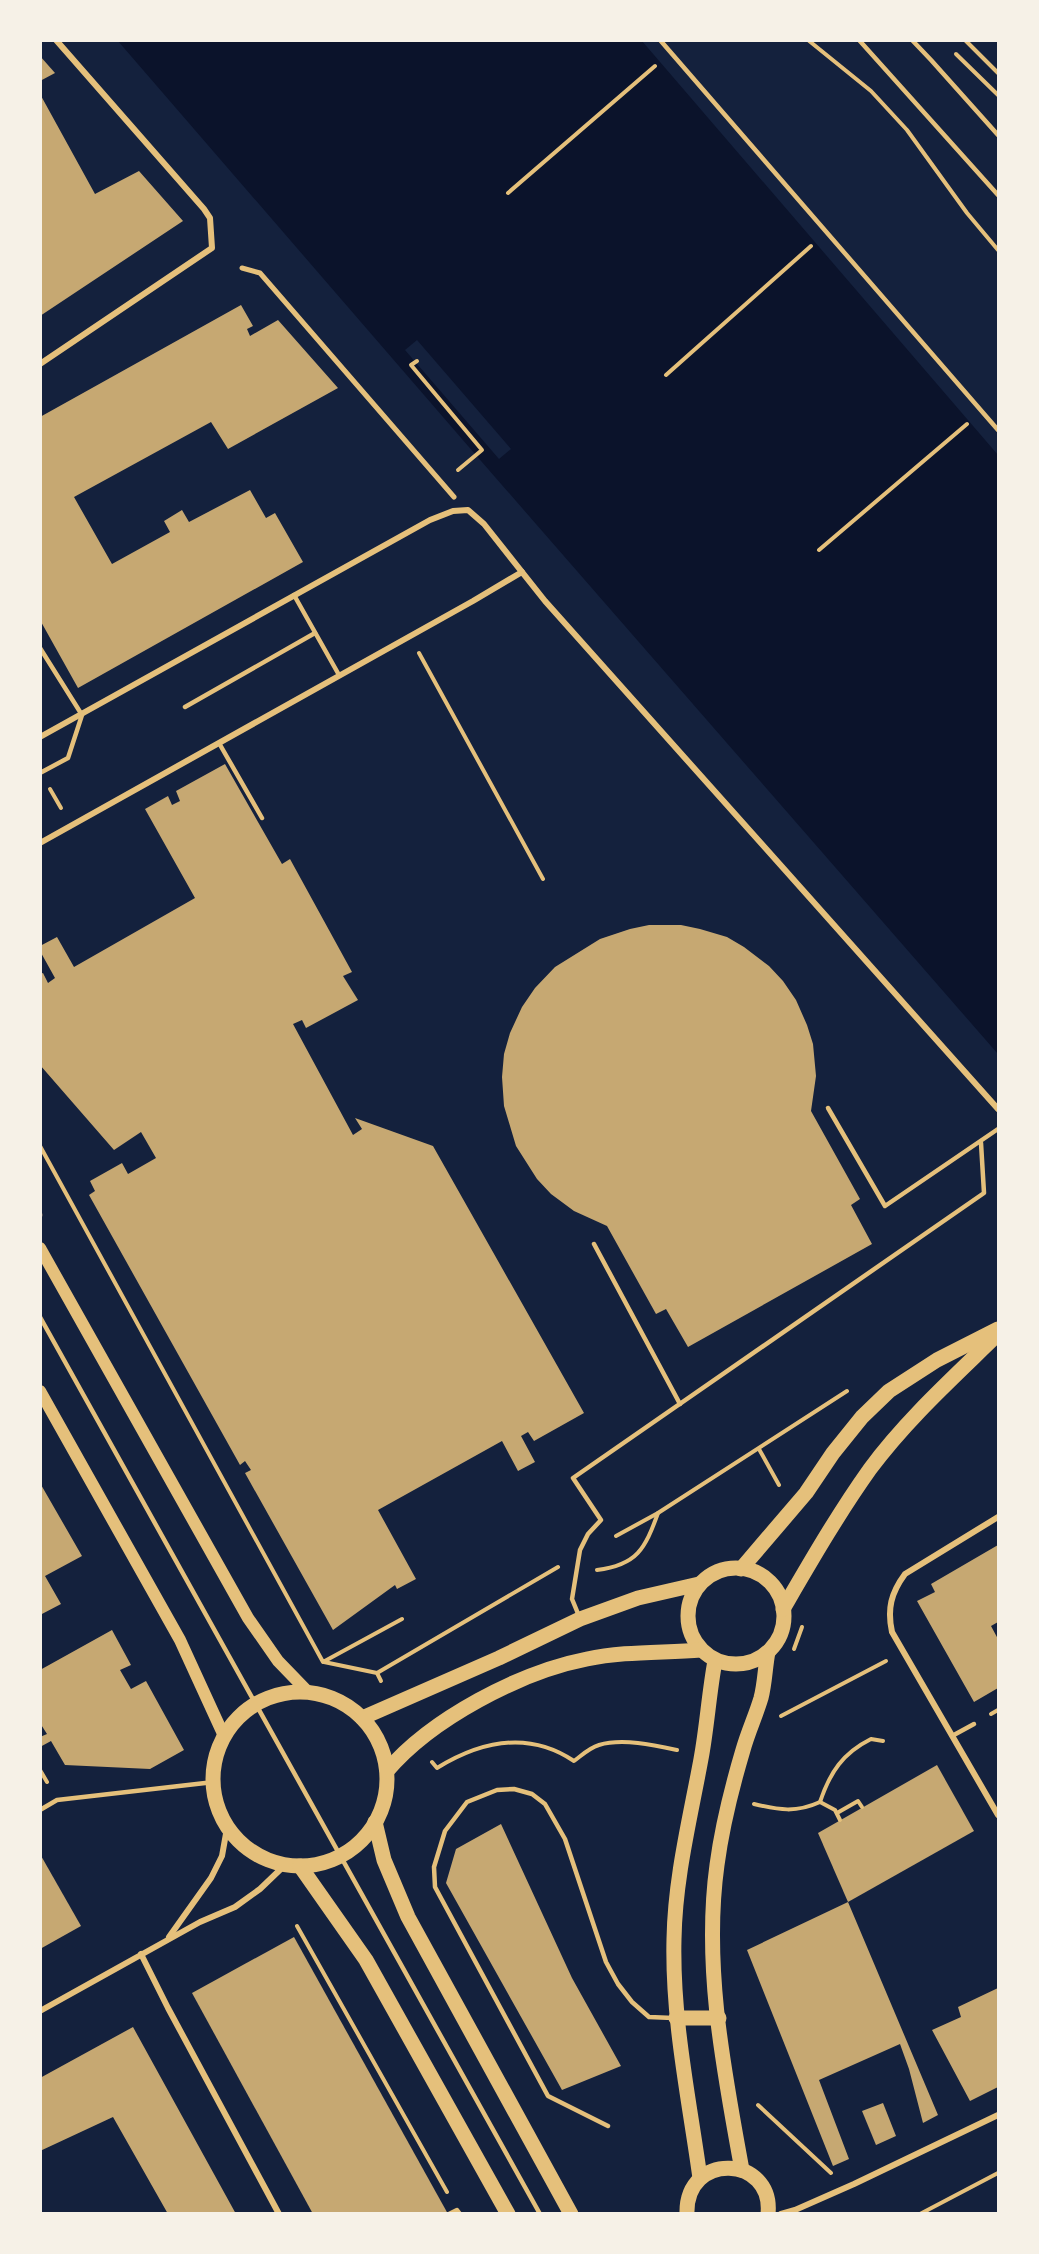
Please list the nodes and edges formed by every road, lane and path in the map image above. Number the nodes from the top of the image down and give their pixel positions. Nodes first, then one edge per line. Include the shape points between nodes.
1 (56, 40) edge
2 (660, 40) edge
3 (808, 40) edge
4 (859, 40) edge
5 (912, 40) edge
6 (965, 40) edge
7 (950, 48) dead end
8 (660, 62) dead end
9 (999, 73) edge
10 (999, 95) edge
11 (999, 135) edge
12 (508, 192) dead end
13 (999, 195) edge
14 (815, 242) dead end
15 (999, 250) edge
16 (242, 268) dead end
17 (417, 361) dead end
18 (40, 364) edge
19 (666, 375) dead end
20 (970, 422) dead end
21 (999, 430) edge
22 (462, 468) dead end
23 (454, 496) dead end
24 (819, 550) dead end
25 (522, 572) junction
26 (294, 595) junction
27 (315, 633) junction
28 (40, 648) edge
29 (418, 652) dead end
30 (339, 675) junction
31 (185, 707) dead end
32 (81, 715) junction
33 (40, 737) edge
34 (219, 743) junction
35 (40, 773) edge
36 (262, 818) dead end
37 (40, 843) edge
38 (543, 879) dead end
39 (828, 1108) dead end
40 (999, 1109) edge
41 (999, 1129) edge
42 (981, 1143) junction
43 (40, 1146) edge
44 (594, 1244) dead end
45 (40, 1248) edge
46 (40, 1317) edge
47 (999, 1329) edge
48 (999, 1334) edge
49 (40, 1391) edge
50 (847, 1391) dead end
51 (680, 1404) junction
52 (759, 1449) junction
53 (781, 1488) dead end
54 (658, 1513) junction
55 (999, 1517) edge
56 (606, 1541) dead end
57 (559, 1567) dead end
58 (587, 1569) dead end
59 (741, 1569) junction
60 (699, 1584) junction
61 (783, 1608) junction
62 (580, 1619) junction
63 (402, 1620) dead end
64 (802, 1626) dead end
65 (701, 1650) junction
66 (768, 1652) junction
67 (791, 1658) dead end
68 (889, 1659) dead end
69 (715, 1660) junction
70 (323, 1662) junction
71 (377, 1673) junction
72 (381, 1681) dead end
73 (308, 1692) junction
74 (257, 1703) junction
75 (779, 1715) dead end
76 (362, 1718) junction
77 (974, 1724) dead end
78 (224, 1736) junction
79 (952, 1736) junction
80 (883, 1742) dead end
81 (678, 1751) dead end
82 (431, 1761) dead end
83 (40, 1770) edge
84 (387, 1771) junction
85 (45, 1777) dead end
86 (214, 1782) junction
87 (819, 1802) junction
88 (754, 1804) dead end
89 (862, 1807) dead end
90 (40, 1810) edge
91 (837, 1813) junction
92 (999, 1815) edge
93 (840, 1820) dead end
94 (375, 1822) junction
95 (227, 1828) junction
96 (340, 1856) junction
97 (292, 1866) junction
98 (297, 1926) dead end
99 (167, 1940) junction
100 (141, 1954) junction
101 (40, 2011) edge
102 (676, 2018) junction
103 (719, 2018) junction
104 (759, 2105) dead end
105 (999, 2115) edge
106 (608, 2126) dead end
107 (742, 2170) junction
108 (831, 2173) dead end
109 (999, 2173) edge
110 (700, 2178) junction
111 (458, 2212) edge
112 (279, 2214) edge
113 (449, 2214) edge
114 (508, 2214) edge
115 (540, 2214) edge
116 (571, 2214) edge
117 (687, 2214) edge
118 (768, 2214) edge
119 (781, 2214) edge
120 (920, 2214) edge

1 - 18 street via 204,209 210,218 212,248
2 - 21 lane
3 - 15 path via 893,114
4 - 13 lane
5 - 11 lane
6 - 9 path
7 - 10 path
8 - 12 path
14 - 19 path
16 - 23 street via 260,273
17 - 22 path via 411,365 482,450
20 - 24 path
25 - 26 street via 476,515 462,509 430,520
25 - 30 street
25 - 40 street
26 - 27 lane
26 - 32 street
27 - 30 lane
27 - 31 lane
28 - 32 lane
29 - 38 path
30 - 34 street
32 - 33 street
32 - 35 lane via 68,758
34 - 36 lane
34 - 37 street
39 - 42 lane via 885,1206
41 - 42 lane
42 - 51 lane via 984,1193
43 - 70 path
44 - 51 lane
45 - 73 main road via 248,1618 273,1655
46 - 74 lane
47 - 59 main road via 937,1360 889,1391 862,1417 806,1494
48 - 61 main road via 926,1403 872,1467
49 - 78 main road via 180,1640
50 - 52 path
51 - 62 lane via 573,1478 601,1520 580,1550 572,1599
52 - 53 path
52 - 54 path
54 - 56 path
54 - 58 path via 645,1543 632,1559 618,1566
55 - 79 street via 905,1574 894,1589 890,1604 892,1632
57 - 71 path
59 - 60 main road via 726,1569
59 - 61 main road via 769,1581
60 - 62 main road via 638,1598
60 - 65 main road via 690,1599 687,1617 691,1635
61 - 66 main road via 778,1640
62 - 76 main road
63 - 70 path
64 - 67 path
65 - 69 main road
65 - 84 main road via 586,1659 536,1674 442,1721
66 - 69 main road via 752,1662 733,1665
66 - 103 main road via 761,1698 732,1790 717,1864 714,1948
68 - 75 path
69 - 102 main road via 679,1891 674,1938
70 - 71 path
71 - 72 path
73 - 74 main road via 291,1692
73 - 76 main road via 337,1700
74 - 78 main road via 238,1717
74 - 96 lane
76 - 84 main road via 379,1742
77 - 79 lane
78 - 86 main road via 213,1766
79 - 92 street
80 - 87 path via 871,1738 854,1747 827,1780
81 - 82 path via 618,1743 600,1745 574,1761 552,1748 512,1743 471,1750 437,1768
83 - 85 path
84 - 94 main road via 385,1797
86 - 90 lane via 57,1800
86 - 95 main road via 214,1799
87 - 88 path via 805,1809 778,1810
87 - 91 path
89 - 91 path via 858,1801
91 - 93 path
94 - 96 main road via 360,1842
94 - 116 main road via 384,1860 408,1917
95 - 97 main road via 252,1852
95 - 99 street via 222,1856 211,1878
96 - 97 main road via 320,1864
96 - 115 lane
97 - 99 street via 235,1907
97 - 114 main road via 366,1960
98 - 111 path
99 - 100 street
100 - 101 street
100 - 112 street
102 - 103 main road
102 - 106 lane via 649,2017 618,1984 606,1962 565,1839 545,1804 532,1794 514,1789 497,1790 467,1802 445,1831 434,1867 435,1887 548,2096
102 - 110 main road
103 - 107 main road
104 - 108 path
105 - 119 street
107 - 110 main road via 720,2168
107 - 118 main road via 753,2175 767,2194
109 - 120 path
110 - 117 main road via 689,2194
111 - 113 lane

